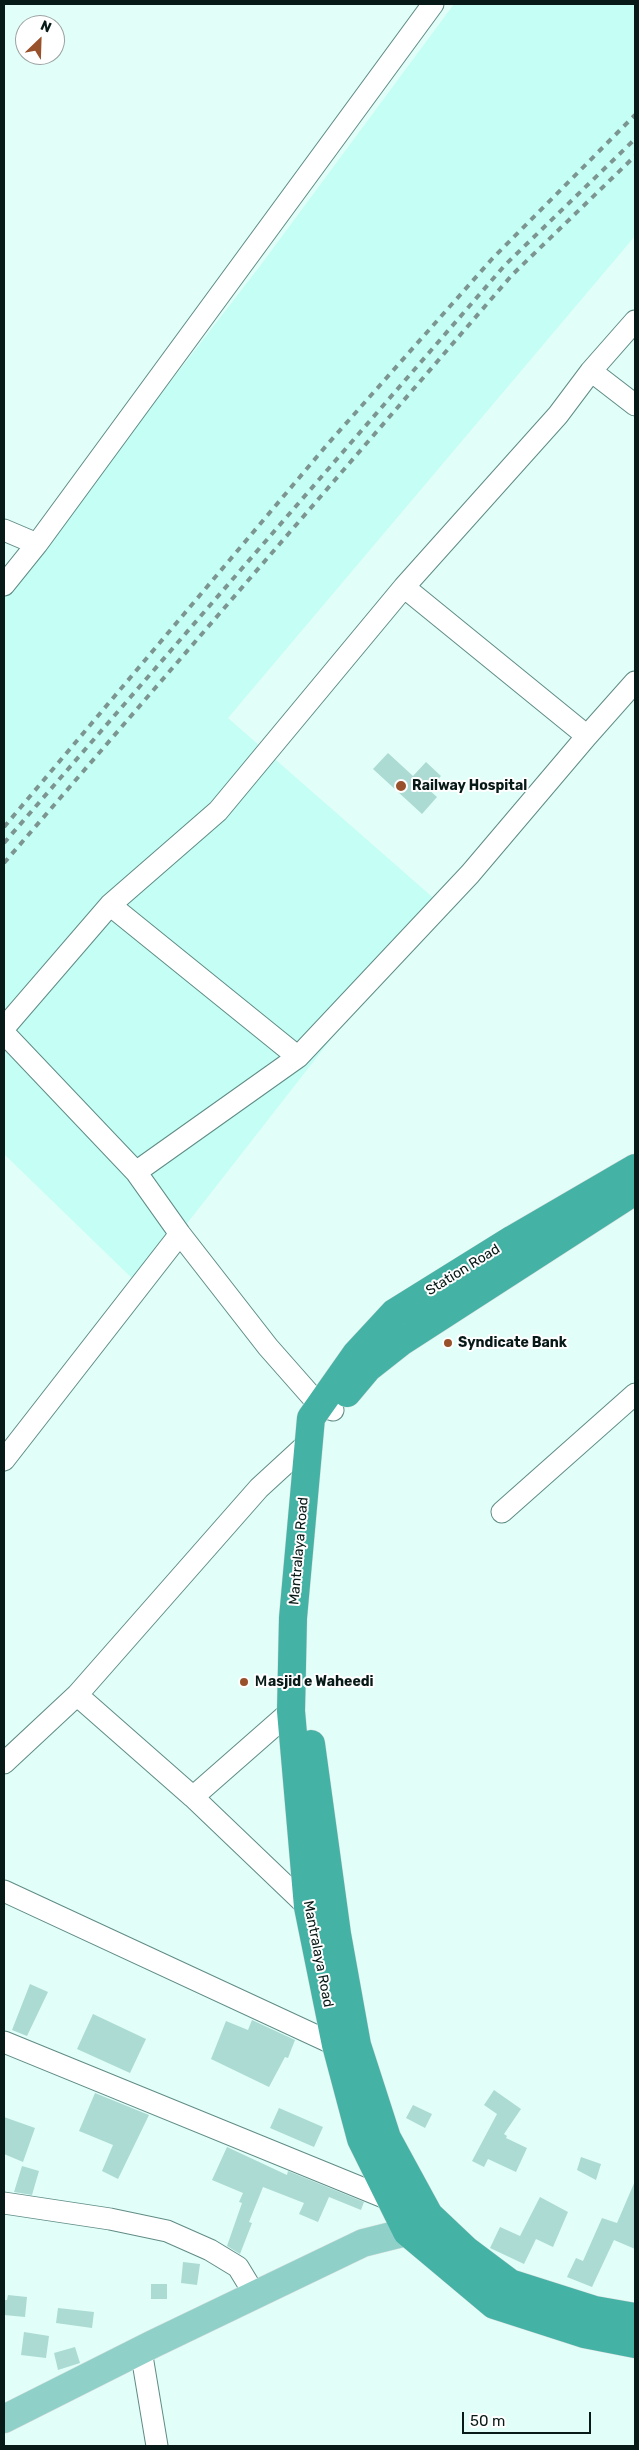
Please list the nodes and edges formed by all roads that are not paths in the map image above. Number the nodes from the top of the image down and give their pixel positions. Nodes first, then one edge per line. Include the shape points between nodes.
1 (433, 4) edge
2 (635, 321) edge
3 (591, 371) junction
4 (635, 405) edge
5 (4, 530) edge
6 (36, 544) junction
7 (4, 585) edge
8 (404, 587) junction
9 (635, 682) edge
10 (587, 736) junction
11 (110, 905) junction
12 (4, 1028) edge
13 (4, 1033) edge
14 (298, 1057) junction
15 (635, 1168) edge
16 (136, 1172) junction
17 (635, 1191) edge
18 (180, 1234) junction
19 (635, 1394) edge
20 (326, 1408) junction
21 (308, 1443) junction
22 (4, 1460) edge
23 (502, 1512) dead end
24 (77, 1695) junction
25 (291, 1712) junction
26 (4, 1763) edge
27 (193, 1797) junction
28 (4, 1890) edge
29 (308, 1907) junction
30 (4, 2042) edge
31 (336, 2045) junction
32 (391, 2200) junction
33 (4, 2203) edge
34 (429, 2215) junction
35 (407, 2232) junction
36 (255, 2295) junction
37 (635, 2317) edge
38 (635, 2344) edge
39 (141, 2350) junction
40 (4, 2419) edge
41 (157, 2446) edge

1 - 6 street
2 - 3 street
3 - 4 street
3 - 8 street via 558,415
5 - 6 street
6 - 7 street
8 - 10 street
8 - 11 street via 218,811
9 - 10 street
10 - 14 street via 470,874
11 - 12 street
11 - 14 street
13 - 16 street
14 - 16 street
15 - 20 highway, Station Road via 394,1314 356,1354
16 - 18 street
17 - 20 highway, Station Road via 401,1342
18 - 20 street via 268,1347
18 - 22 street
19 - 23 street
20 - 21 highway, Mantralaya Road via 311,1418
20 - 34 highway, Mantralaya Road via 309,1613 307,1715 337,1934 357,2045 387,2138
21 - 24 street via 259,1488
21 - 25 highway, Mantralaya Road via 293,1618
24 - 26 street
24 - 27 street
25 - 27 street
25 - 29 highway, Mantralaya Road
27 - 29 street
28 - 31 street
29 - 31 highway, Mantralaya Road
30 - 32 street
31 - 32 highway, Mantralaya Road via 361,2139
32 - 35 highway, Mantralaya Road
33 - 36 street via 167,2231 238,2267
34 - 35 main road
34 - 37 highway, Mantralaya Road via 466,2250 510,2283 595,2310
35 - 36 main road via 363,2243
35 - 38 highway, Mantralaya Road via 494,2305 584,2334
36 - 39 main road
39 - 40 main road
39 - 41 street

